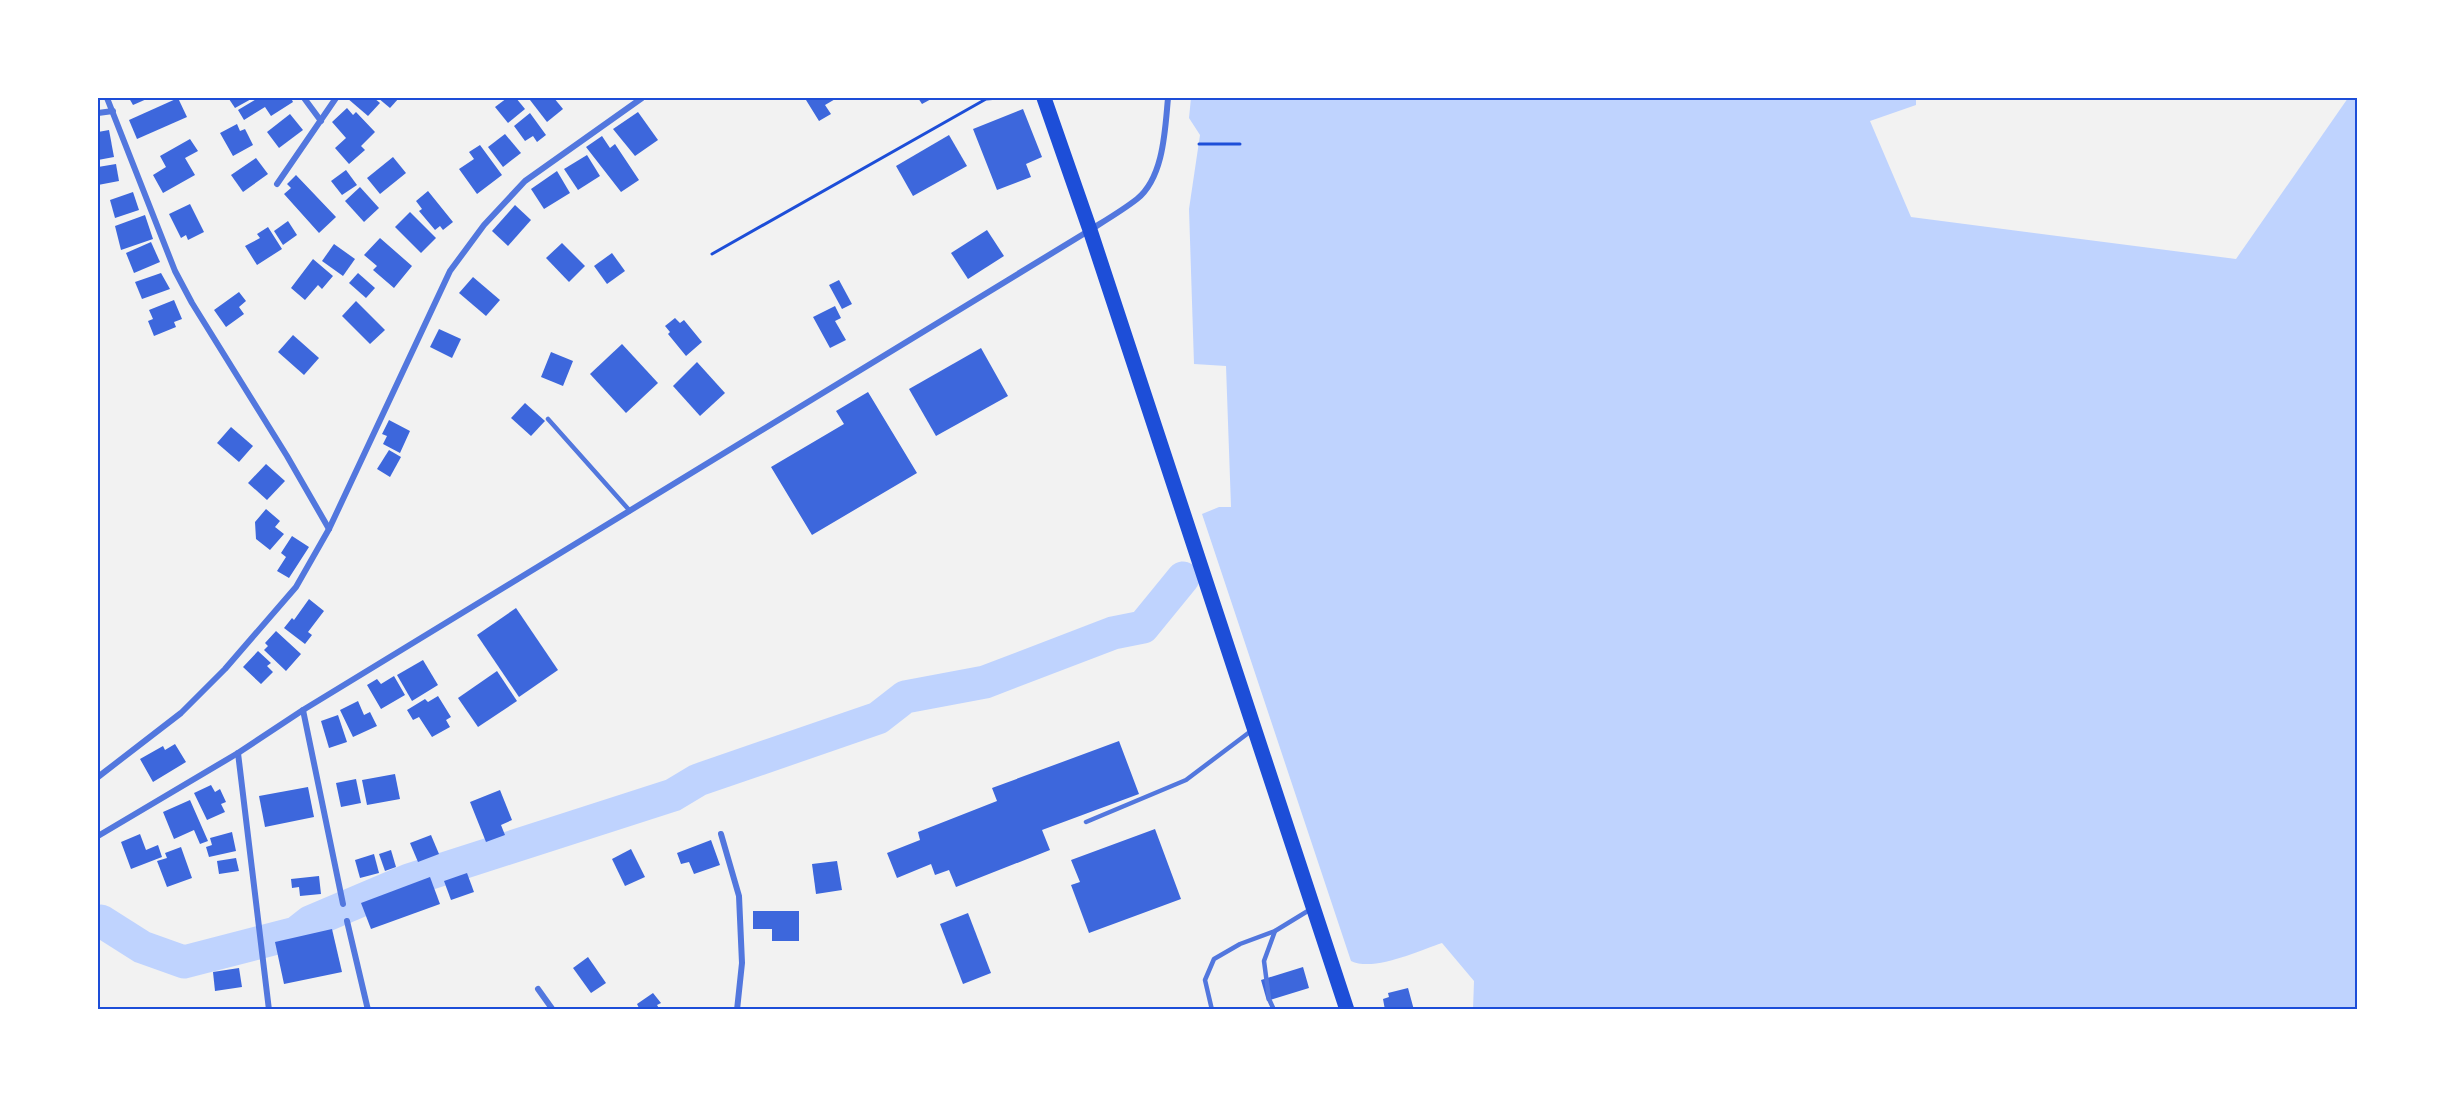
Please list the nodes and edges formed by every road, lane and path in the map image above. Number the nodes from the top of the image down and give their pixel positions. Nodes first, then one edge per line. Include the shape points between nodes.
1 (107, 98) edge
2 (304, 98) edge
3 (336, 98) edge
4 (642, 98) edge
5 (999, 98) edge
6 (1044, 98) edge
7 (1167, 98) edge
8 (113, 111) junction
9 (98, 112) edge
10 (321, 121) junction
11 (1199, 144) dead end
12 (1240, 144) dead end
13 (277, 183) dead end
14 (1090, 230) junction
15 (712, 254) dead end
16 (548, 419) dead end
17 (630, 511) junction
18 (329, 529) junction
19 (303, 710) junction
20 (1254, 728) junction
21 (238, 753) junction
22 (98, 777) edge
23 (1086, 822) dead end
24 (721, 834) dead end
25 (98, 836) edge
26 (343, 904) dead end
27 (1314, 908) junction
28 (347, 921) dead end
29 (1275, 931) junction
30 (538, 988) dead end
31 (270, 1010) edge
32 (368, 1010) edge
33 (553, 1010) edge
34 (737, 1010) edge
35 (1212, 1010) edge
36 (1274, 1010) edge
37 (1347, 1010) edge

1 - 8 street
2 - 10 street
3 - 10 street
4 - 18 street via 525,181 484,225 450,271
5 - 15 path via 986,99
6 - 14 main road
7 - 14 street via 1158,165 1151,180 1138,198
8 - 9 street
8 - 18 street via 175,271
10 - 13 street
11 - 12 path
14 - 17 street
14 - 20 main road
16 - 17 lane
17 - 19 street
18 - 22 street via 296,587 225,669 181,713
19 - 21 street
19 - 26 street
20 - 23 lane via 1186,780
20 - 27 main road
21 - 25 street
21 - 31 street
24 - 34 street via 739,896 742,963
27 - 29 lane
27 - 37 main road
28 - 32 street
29 - 35 lane via 1214,959 1205,980
29 - 36 lane via 1264,961
30 - 33 street

